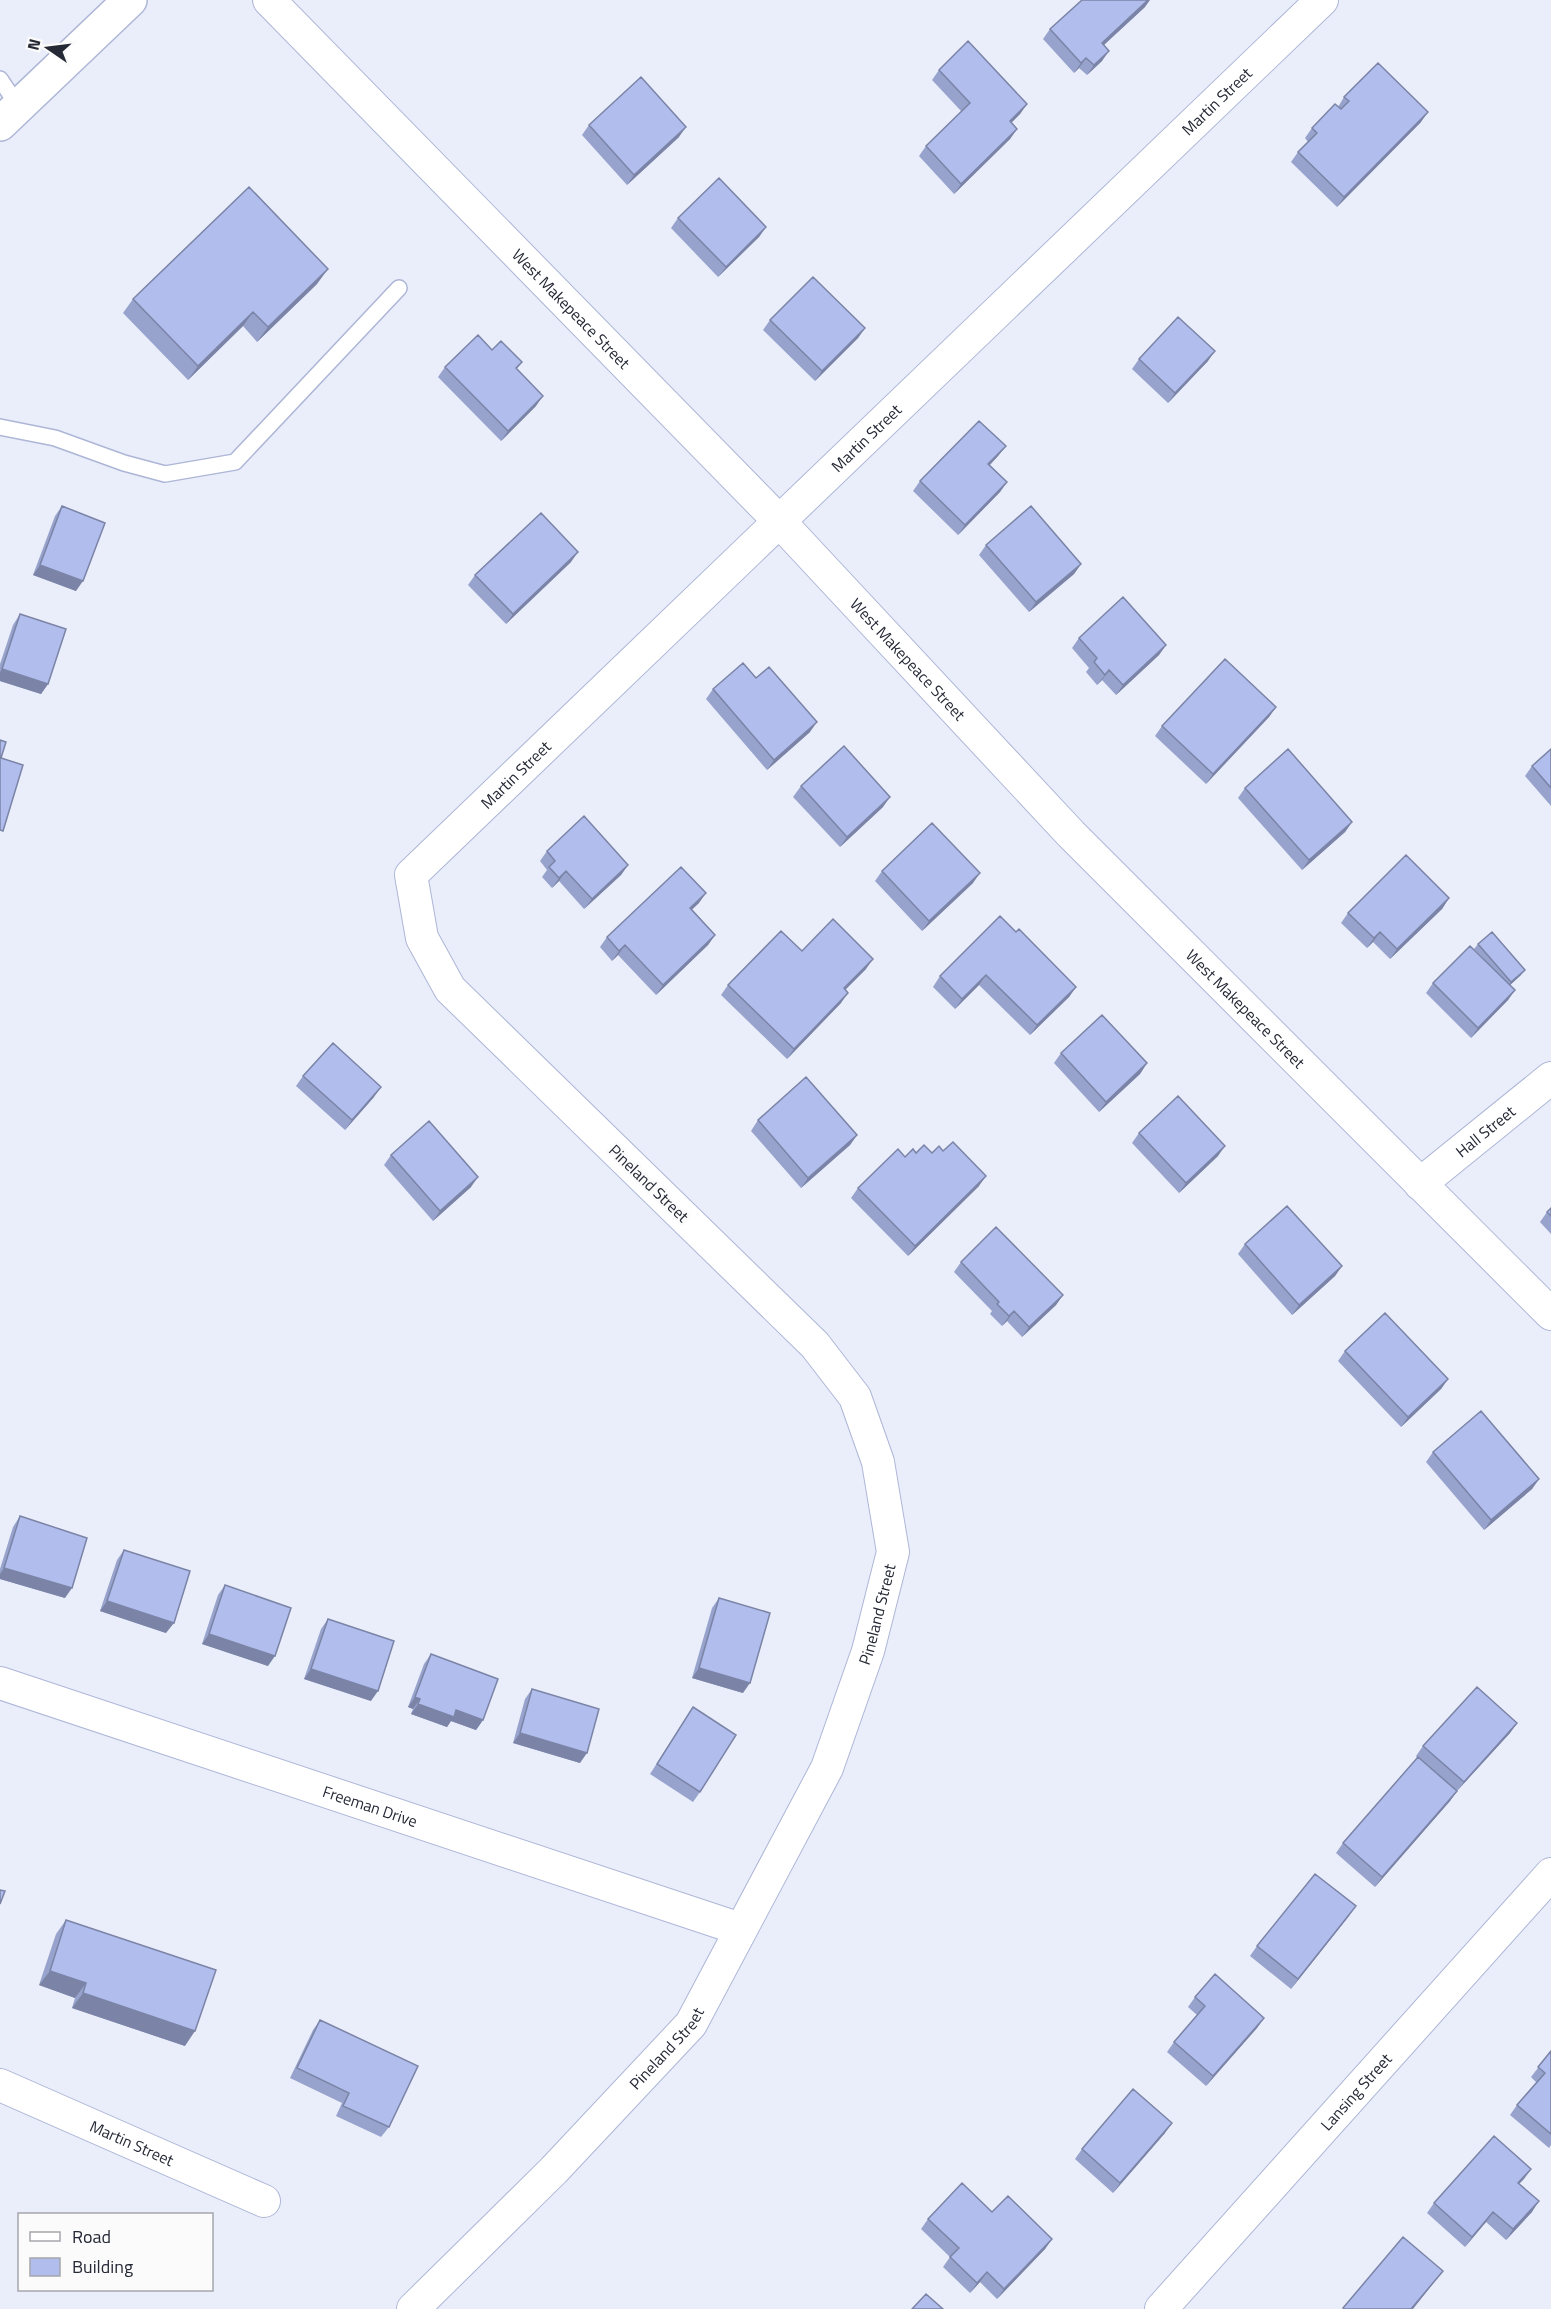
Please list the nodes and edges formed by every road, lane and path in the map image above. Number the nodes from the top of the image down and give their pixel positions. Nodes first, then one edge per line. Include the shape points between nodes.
1 (130, 0) edge
2 (269, 0) edge
3 (1322, 0) edge
4 (0, 79) edge
5 (9, 115) edge
6 (399, 288) dead end
7 (0, 428) edge
8 (778, 521) junction
9 (411, 874) joint
10 (1551, 1078) edge
11 (1420, 1184) junction
12 (1551, 1314) edge
13 (0, 1683) edge
14 (1551, 1874) edge
15 (740, 1929) junction
16 (0, 2085) edge
17 (264, 2201) dead end
18 (413, 2309) edge
19 (1161, 2309) edge

1 - 5 street
2 - 8 street, West Makepeace Street
3 - 8 street, Martin Street
4 - 5 lane
6 - 7 lane via 235,462 165,474 55,438
8 - 9 street, Martin Street
8 - 11 street, West Makepeace Street via 1071,834
9 - 15 street, Pineland Street via 422,938 450,989 815,1345 855,1397 878,1462 892,1552 868,1651 827,1768
10 - 11 street, Hall Street
11 - 12 street, West Makepeace Street
13 - 15 street, Freeman Drive
14 - 19 street, Lansing Street
15 - 18 street, Pineland Street via 691,2024 554,2170
16 - 17 street, Martin Street

